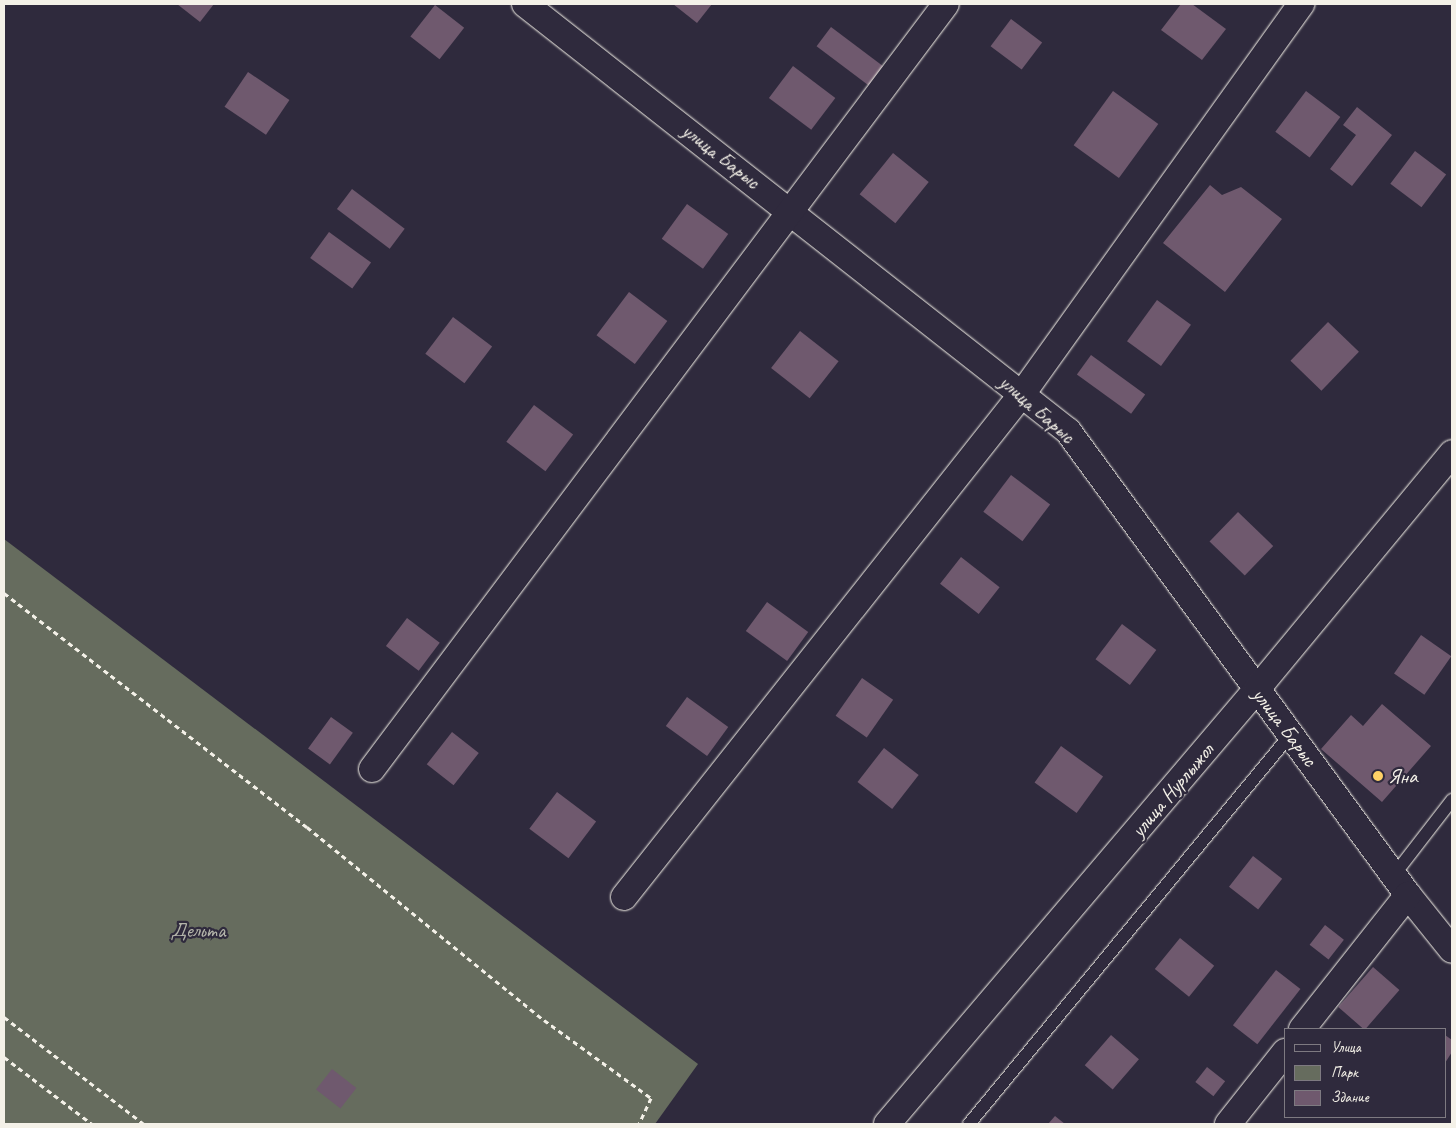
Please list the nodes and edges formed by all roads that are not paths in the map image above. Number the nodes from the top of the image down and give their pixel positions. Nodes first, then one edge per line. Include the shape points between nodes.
1 (525, 4) edge
2 (946, 4) edge
3 (1301, 4) edge
4 (790, 210) junction
5 (1022, 394) junction
6 (1452, 453) edge
7 (1257, 690) junction
8 (1290, 734) junction
9 (372, 769) dead end
10 (1452, 800) edge
11 (1401, 885) junction
12 (624, 898) dead end
13 (1452, 950) edge
14 (1303, 1028) edge
15 (1284, 1053) edge
16 (887, 1124) edge
17 (969, 1124) edge
18 (1228, 1124) edge

1 - 4 street, улица Барыс
2 - 4 street
3 - 5 street
4 - 5 street, улица Барыс
4 - 9 street
5 - 7 street, улица Барыс via 1068,431
5 - 12 street
6 - 7 street, улица Нурлыжол
7 - 8 street, улица Барыс
7 - 16 street, улица Нурлыжол
8 - 11 street, улица Барыс
8 - 17 lane
10 - 11 lane
11 - 13 street, улица Барыс
11 - 14 street
15 - 18 street

